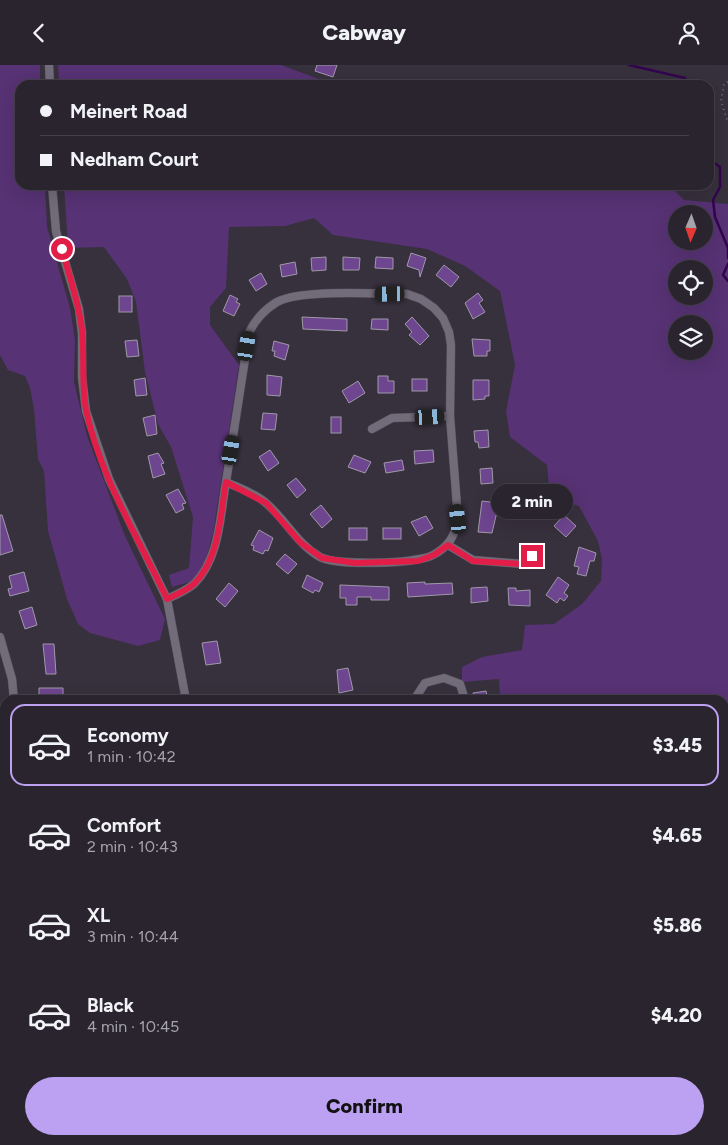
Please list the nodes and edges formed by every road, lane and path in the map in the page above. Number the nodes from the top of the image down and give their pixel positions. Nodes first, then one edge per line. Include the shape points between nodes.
1 (49, 65) edge
2 (50, 80) edge
3 (728, 82) edge
4 (728, 123) edge
5 (52, 190) edge
6 (450, 416) junction
7 (372, 429) dead end
8 (226, 482) junction
9 (448, 545) junction
10 (532, 556) dead end
11 (167, 599) junction
12 (0, 637) edge
13 (14, 695) edge
14 (185, 695) edge
15 (417, 695) edge
16 (463, 695) edge

1 - 2 street
3 - 4 path via 724,84 721,101
5 - 11 street via 56,231 79,309 86,411 109,479
6 - 7 street via 392,418
6 - 8 street via 449,332 443,318 421,299 407,294 290,297 276,303 254,322 249,333
6 - 9 street via 458,519 456,532
8 - 9 street via 266,503 301,543 322,558 355,563 418,561
8 - 11 street via 218,533 208,568 192,585
9 - 10 street via 473,561 522,564
11 - 14 street
12 - 13 street
15 - 16 street via 425,683 444,678 460,684

